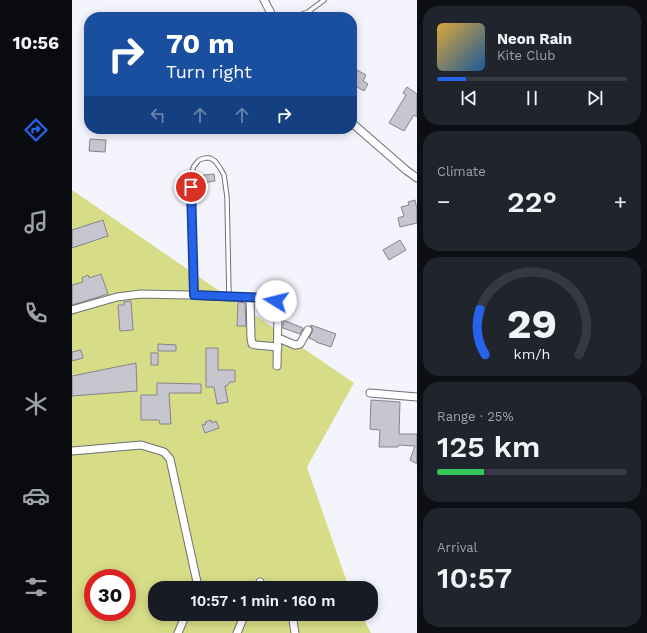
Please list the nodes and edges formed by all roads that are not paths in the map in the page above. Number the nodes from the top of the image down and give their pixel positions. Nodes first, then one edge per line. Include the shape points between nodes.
1 (264, 0) edge
2 (324, 0) edge
3 (270, 12) edge
4 (308, 12) edge
5 (357, 127) edge
6 (417, 178) edge
7 (194, 295) junction
8 (230, 296) junction
9 (250, 298) junction
10 (72, 310) edge
11 (308, 330) dead end
12 (278, 338) junction
13 (278, 347) junction
14 (277, 366) dead end
15 (370, 393) dead end
16 (417, 397) edge
17 (72, 451) edge
18 (197, 581) edge
19 (183, 621) edge
20 (242, 621) edge
21 (293, 621) edge
22 (178, 633) edge
23 (237, 633) edge
24 (295, 633) edge

1 - 3 street
2 - 4 lane
5 - 6 street
7 - 8 street
7 - 8 lane via 191,174 199,160 210,158 224,175
7 - 10 street via 141,294 117,297
8 - 9 street
9 - 12 street via 269,298 276,301
9 - 13 street via 252,344
11 - 12 street via 300,344 295,345
12 - 13 street
13 - 14 street
15 - 16 street
17 - 18 street via 141,445 164,452 170,459
19 - 22 street
20 - 23 street
21 - 24 street

